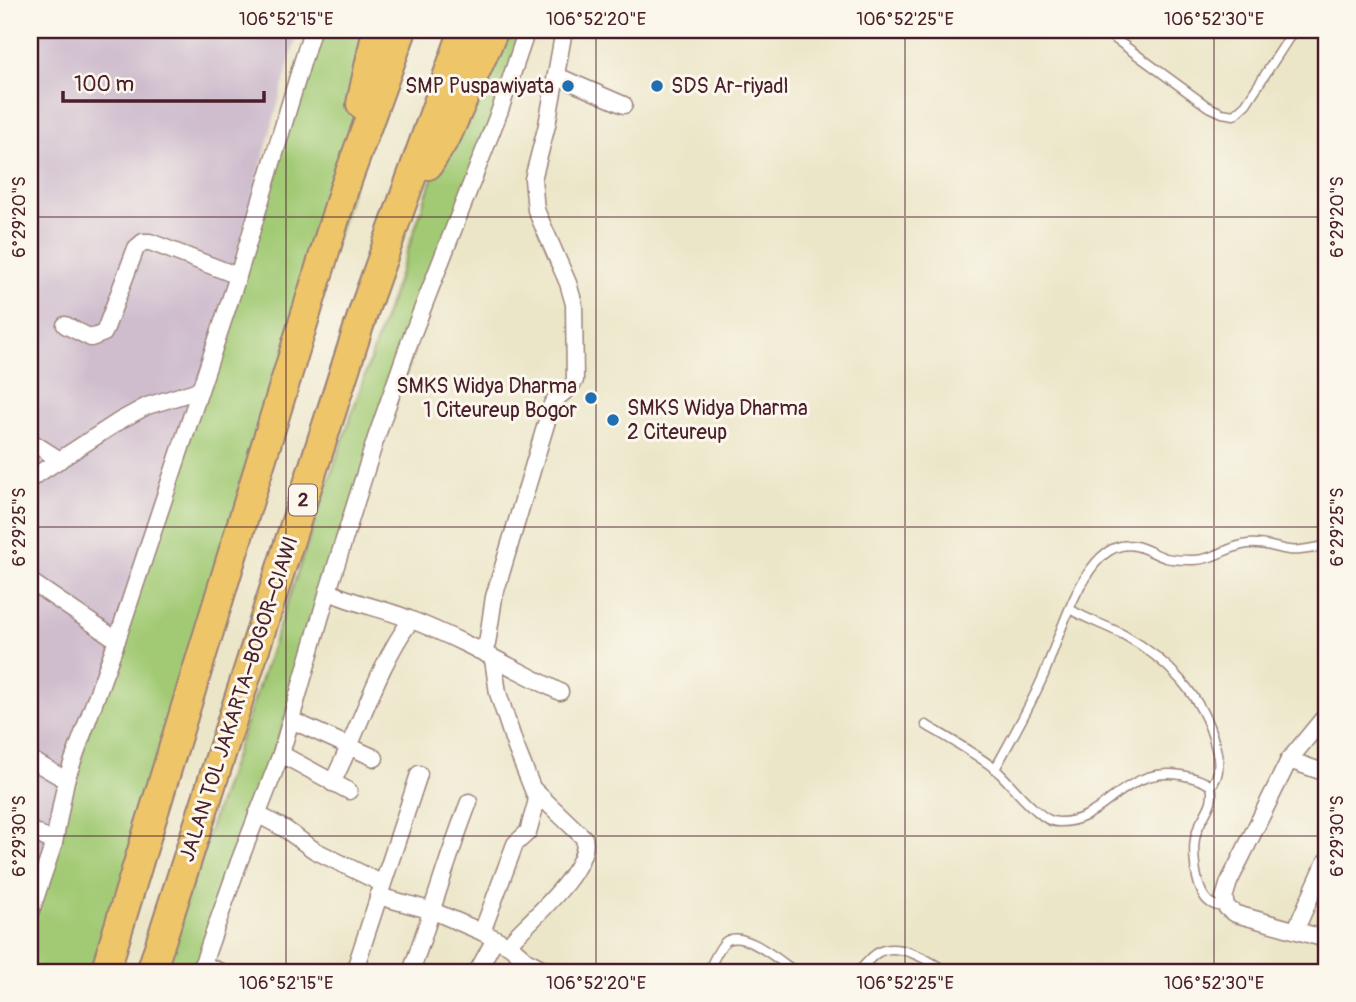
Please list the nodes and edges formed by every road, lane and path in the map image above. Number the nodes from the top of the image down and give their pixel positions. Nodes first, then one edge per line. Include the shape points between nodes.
1 (312, 30) edge
2 (377, 30) edge
3 (402, 30) edge
4 (464, 30) edge
5 (494, 30) edge
6 (527, 30) edge
7 (564, 30) edge
8 (1103, 30) edge
9 (1294, 30) edge
10 (556, 76) junction
11 (624, 104) dead end
12 (344, 189) junction
13 (401, 206) junction
14 (238, 276) junction
15 (65, 325) dead end
16 (199, 390) junction
17 (30, 440) edge
18 (60, 460) junction
19 (30, 480) edge
20 (1326, 546) edge
21 (30, 581) edge
22 (328, 591) junction
23 (1070, 609) junction
24 (411, 620) junction
25 (117, 640) junction
26 (478, 650) junction
27 (493, 659) junction
28 (560, 692) dead end
29 (1326, 715) edge
30 (291, 720) junction
31 (926, 725) dead end
32 (350, 748) junction
33 (281, 754) junction
34 (375, 758) dead end
35 (30, 759) edge
36 (1289, 760) junction
37 (995, 769) junction
38 (1326, 773) edge
39 (419, 774) dead end
40 (66, 780) junction
41 (332, 783) junction
42 (1212, 786) junction
43 (534, 790) junction
44 (349, 791) dead end
45 (469, 802) dead end
46 (257, 814) junction
47 (30, 829) edge
48 (54, 843) junction
49 (1326, 861) edge
50 (379, 890) junction
51 (1227, 908) junction
52 (433, 911) junction
53 (30, 914) edge
54 (1296, 929) junction
55 (496, 939) junction
56 (1326, 939) edge
57 (201, 968) edge
58 (105, 972) edge
59 (151, 972) edge
60 (220, 972) edge
61 (354, 972) edge
62 (411, 972) edge
63 (477, 972) edge
64 (547, 972) edge
65 (708, 972) edge
66 (796, 972) edge
67 (859, 972) edge
68 (948, 972) edge

1 - 14 street
2 - 12 highway
3 - 12 highway
4 - 13 highway, JALAN TOL JAKARTA–BOGOR–CIAWI / 2
5 - 13 highway via 447,135
6 - 22 street via 411,338
7 - 10 street
8 - 9 lane via 1208,106 1234,115
10 - 11 street
10 - 26 street via 533,179 537,210 574,304 575,380 552,404 494,597 487,644
12 - 58 highway
13 - 59 highway, JALAN TOL JAKARTA–BOGOR–CIAWI / 2
14 - 15 street via 143,242 136,248 104,333 91,338
14 - 16 street
16 - 18 street via 130,415
16 - 25 street
17 - 18 street
18 - 19 street
20 - 23 lane via 1291,551 1265,543 1247,544 1193,561 1167,558 1138,546 1118,547 1090,569
21 - 25 street
22 - 24 street
22 - 30 street
23 - 37 lane via 1043,677
23 - 42 lane via 1122,634 1177,673 1211,727 1218,766
24 - 26 street
24 - 32 street via 393,645
25 - 40 street
26 - 27 street
27 - 28 street
27 - 43 street via 498,693
29 - 36 street
30 - 32 street
30 - 33 street
31 - 37 lane
32 - 34 street
32 - 41 street
33 - 41 street
33 - 46 street
35 - 40 street
36 - 38 street
36 - 51 street via 1229,882 1224,898
37 - 42 lane via 1046,819 1060,822 1081,819 1128,785 1154,775 1186,776
39 - 50 street
40 - 48 street
41 - 44 street
42 - 51 lane via 1212,802 1197,828 1195,866 1205,898
43 - 55 street via 536,807 528,832 515,844
43 - 55 street via 584,838 585,846 561,890 514,938
45 - 52 street
46 - 50 street
46 - 57 street
47 - 48 street
48 - 53 street
49 - 54 street
50 - 52 street
50 - 61 street
51 - 54 street
52 - 55 street
52 - 62 street
54 - 56 street
55 - 63 street
55 - 64 street
57 - 60 street
65 - 66 lane via 723,944 737,938
67 - 68 lane via 875,954 892,949

